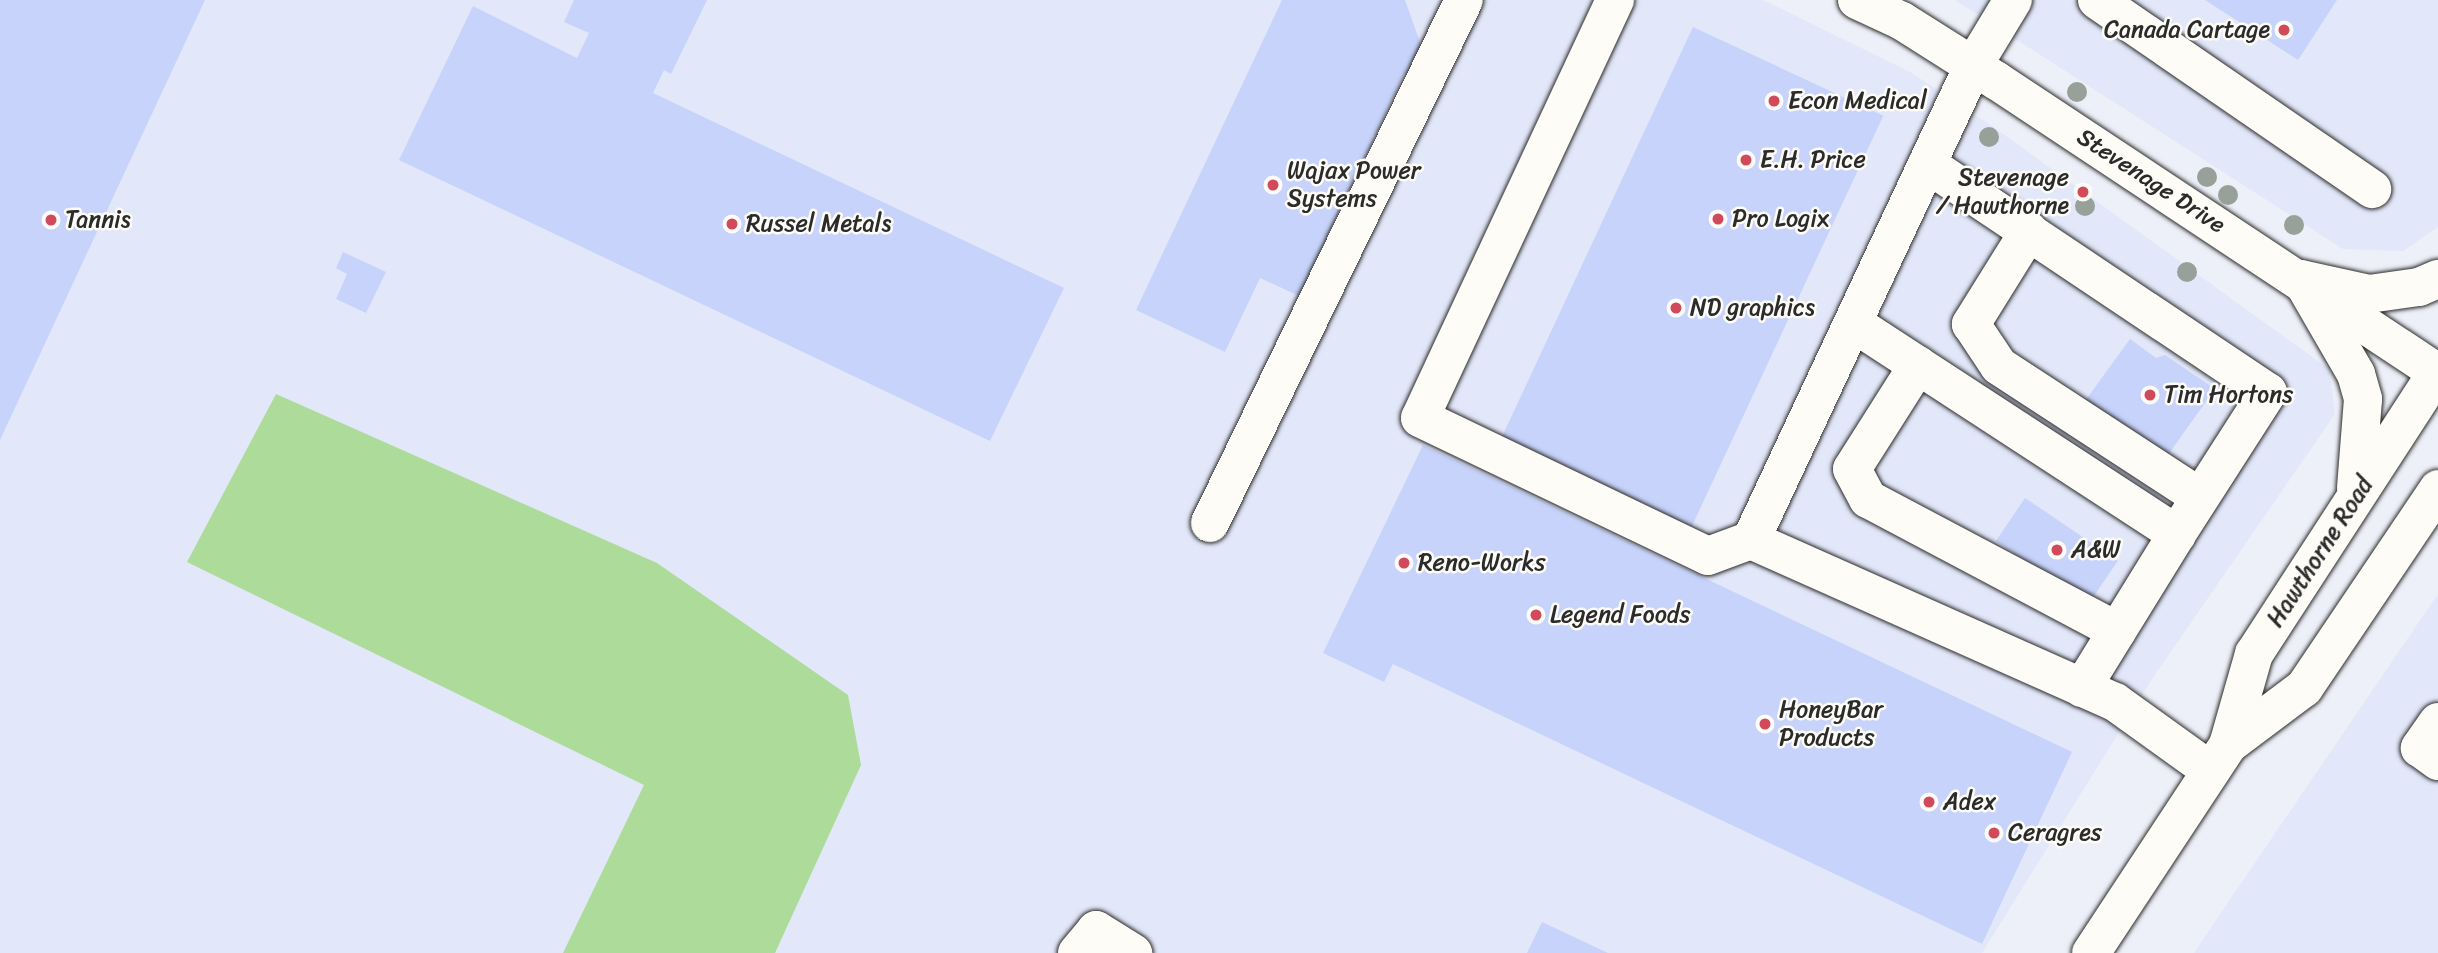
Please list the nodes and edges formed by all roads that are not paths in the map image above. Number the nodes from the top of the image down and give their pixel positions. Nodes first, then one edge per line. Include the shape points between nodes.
1 (1464, 0) edge
2 (1615, 0) edge
3 (1857, 0) edge
4 (2013, 0) edge
5 (2097, 0) edge
6 (1973, 66) junction
7 (1927, 164) junction
8 (2372, 189) dead end
9 (2029, 232) junction
10 (2301, 279) junction
11 (2438, 279) edge
12 (1853, 323) junction
13 (1918, 365) junction
14 (2438, 372) edge
15 (2438, 489) edge
16 (2354, 496) junction
17 (2200, 497) junction
18 (1210, 523) dead end
19 (2438, 531) edge
20 (2178, 534) junction
21 (1751, 540) junction
22 (2379, 570) junction
23 (2117, 631) junction
24 (2082, 688) junction
25 (2438, 722) edge
26 (2219, 758) junction
27 (2438, 761) edge
28 (1077, 953) edge
29 (1133, 953) edge
30 (2091, 953) edge

1 - 18 main road
2 - 21 main road via 1420,418 1708,556
3 - 6 main road, Stevenage Drive via 1902,21
4 - 6 main road
5 - 8 main road
6 - 7 main road
6 - 10 main road, Stevenage Drive
7 - 9 main road
7 - 12 main road
9 - 17 main road via 1971,324 1999,366
9 - 17 main road via 2268,392
10 - 11 main road via 2368,294 2407,290
10 - 14 main road, Stevenage Drive
10 - 16 main road via 2356,374 2363,399
12 - 13 main road
12 - 21 main road
13 - 20 main road
13 - 23 main road via 1852,469 1868,499
14 - 16 main road, Hawthorne Road
15 - 22 main road, Hawthorne Road
16 - 26 main road, Hawthorne Road via 2254,654
17 - 20 main road
19 - 22 main road
20 - 23 main road
21 - 24 main road
22 - 26 main road, Hawthorne Road via 2304,688
23 - 24 main road
24 - 26 main road
25 - 27 main road via 2420,748
26 - 30 main road, Hawthorne Road
28 - 29 main road via 1096,930

